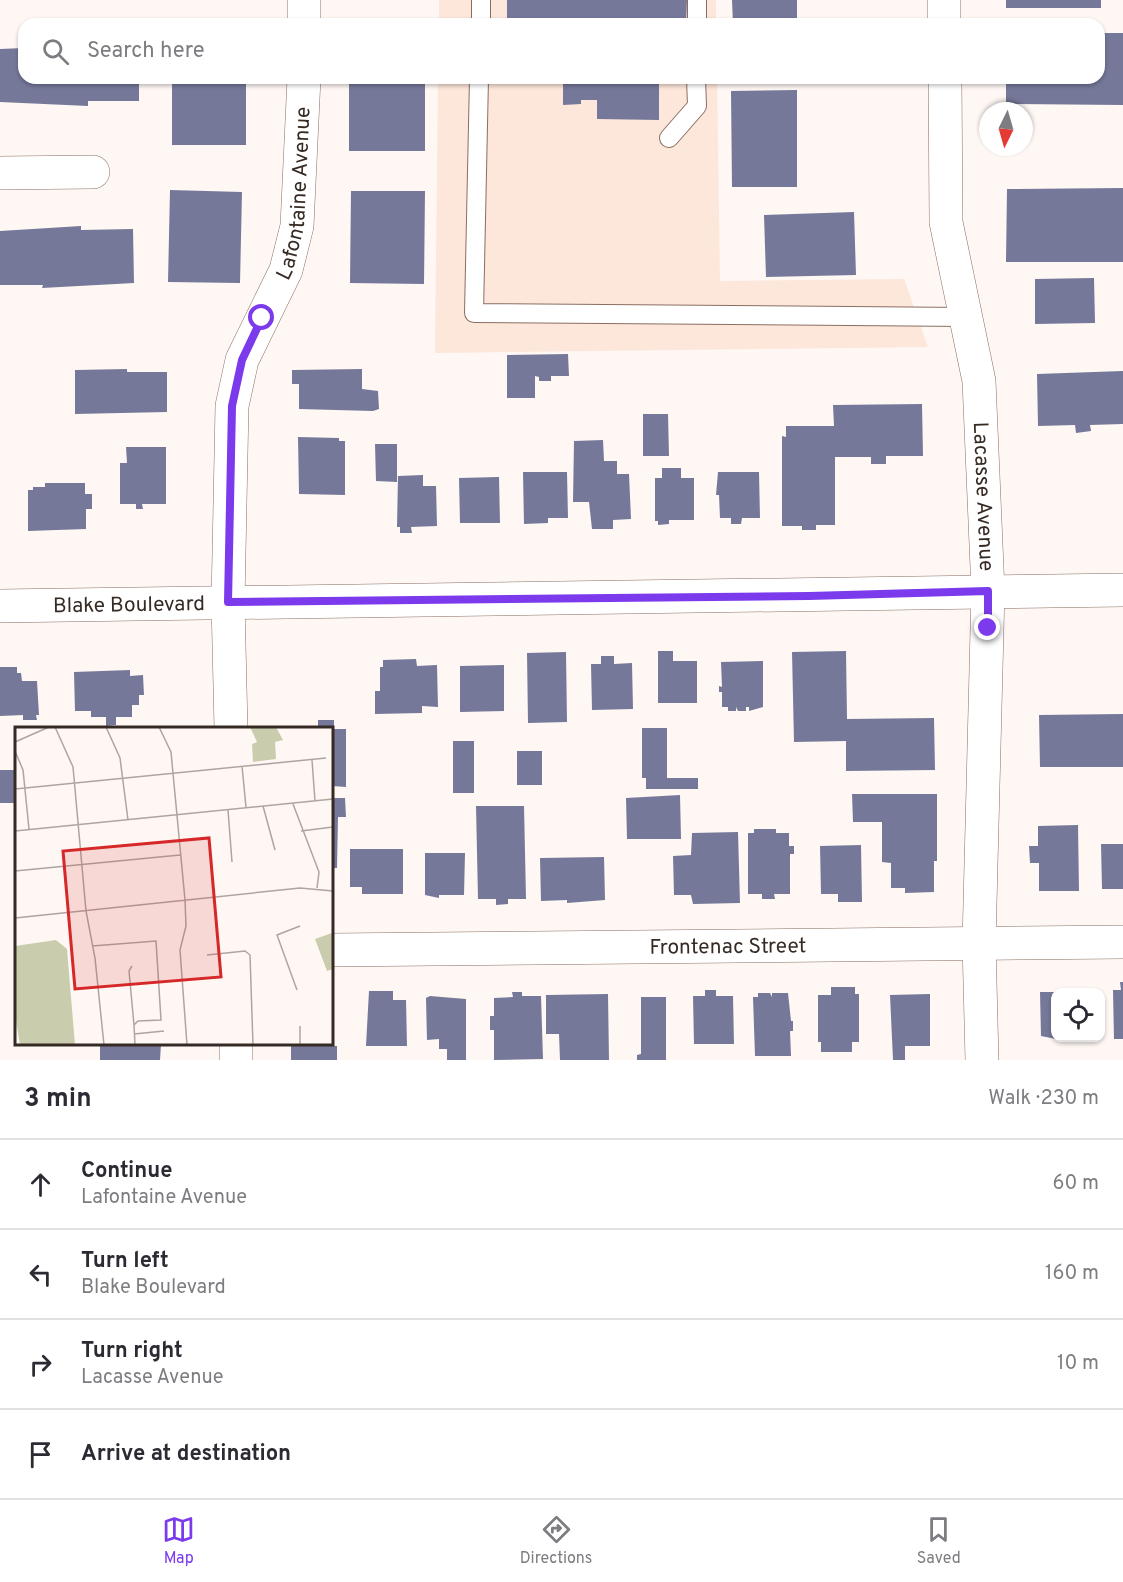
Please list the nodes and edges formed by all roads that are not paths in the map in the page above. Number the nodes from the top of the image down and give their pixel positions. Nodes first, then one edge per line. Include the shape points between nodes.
1 (304, 0) edge
2 (481, 0) edge
3 (697, 0) edge
4 (944, 0) edge
5 (304, 18) edge
6 (481, 18) edge
7 (697, 18) edge
8 (944, 18) edge
9 (304, 84) edge
10 (479, 84) edge
11 (696, 84) edge
12 (945, 84) edge
13 (669, 138) dead end
14 (93, 172) dead end
15 (0, 173) edge
16 (966, 317) junction
17 (1123, 590) edge
18 (988, 591) junction
19 (228, 602) junction
20 (0, 606) edge
21 (231, 727) edge
22 (1123, 942) edge
23 (979, 943) junction
24 (333, 950) edge
25 (982, 1060) edge

1 - 5 street
2 - 6 lane
3 - 7 lane
4 - 8 street
9 - 19 street, Lafontaine Avenue via 297,226 286,270 242,360 232,406
10 - 16 lane via 474,313
11 - 13 lane via 697,106
12 - 16 street, Lacasse Avenue via 946,222
14 - 15 street
16 - 18 street, Lacasse Avenue via 979,381
17 - 18 street, Blake Boulevard
18 - 19 street, Blake Boulevard
18 - 23 street, Lacasse Avenue
19 - 20 street, Blake Boulevard
19 - 21 street, Lafontaine Avenue
22 - 23 street, Frontenac Street
23 - 24 street, Frontenac Street
23 - 25 street, Lacasse Avenue

